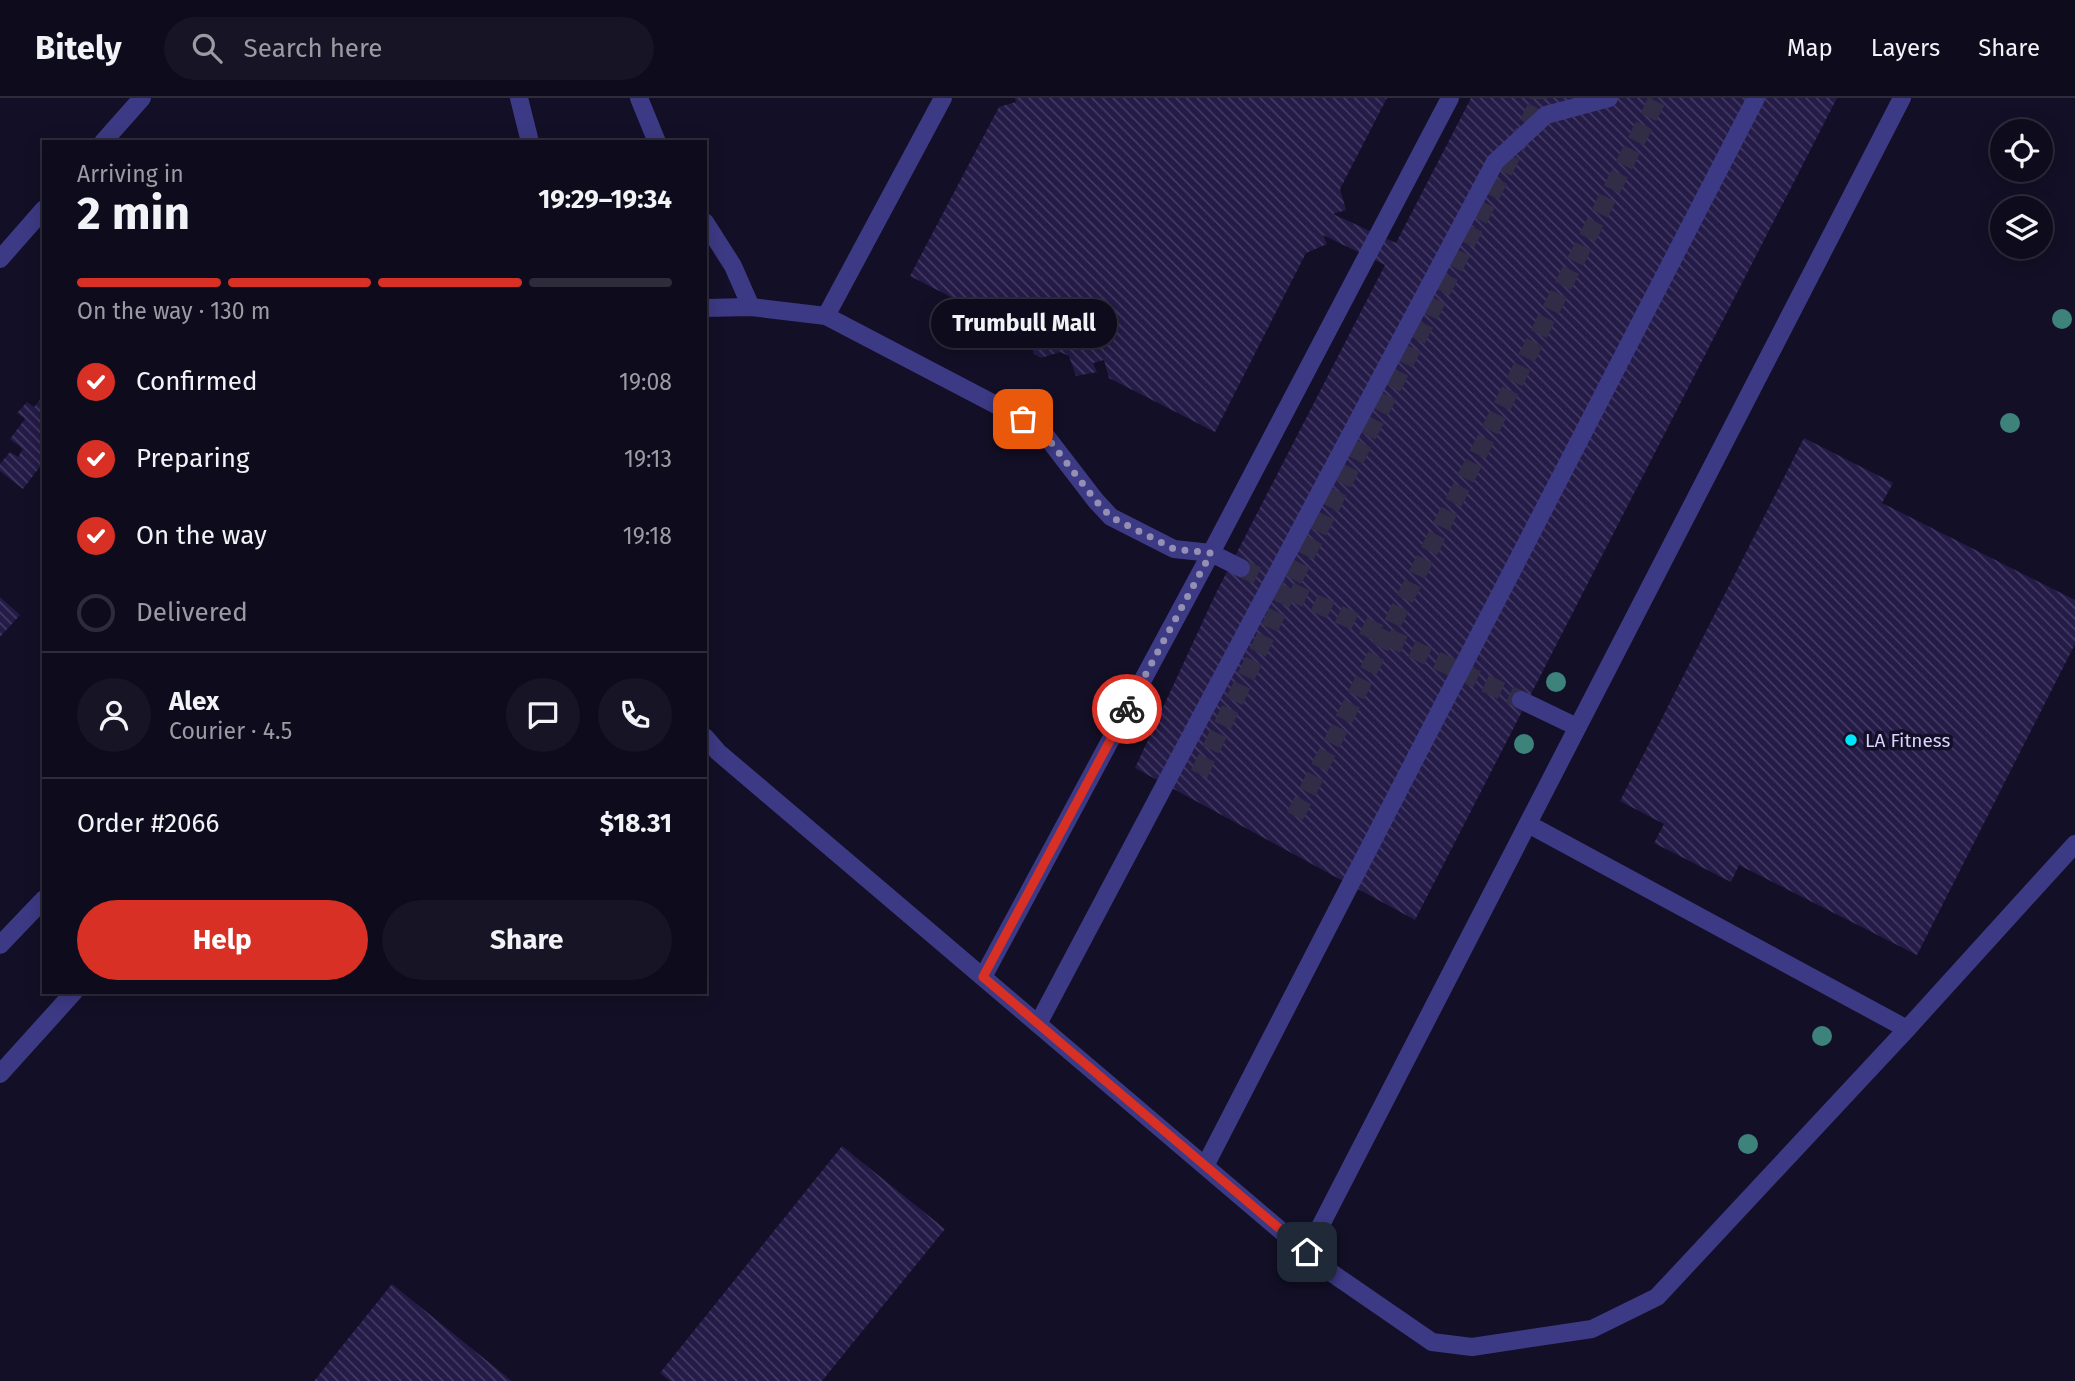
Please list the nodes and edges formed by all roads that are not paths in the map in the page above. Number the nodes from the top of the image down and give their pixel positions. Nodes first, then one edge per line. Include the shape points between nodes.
1 (142, 98) edge
2 (519, 98) edge
3 (639, 98) edge
4 (943, 98) edge
5 (1450, 98) edge
6 (1609, 98) edge
7 (1756, 98) edge
8 (1902, 98) edge
9 (105, 140) edge
10 (530, 140) edge
11 (656, 140) edge
12 (42, 211) edge
13 (707, 225) edge
14 (0, 258) edge
15 (707, 307) edge
16 (751, 307) junction
17 (826, 316) junction
18 (1211, 553) junction
19 (1241, 568) tunnel mouth
20 (1521, 700) tunnel mouth
21 (1577, 727) junction
22 (712, 750) edge
23 (1528, 824) junction
24 (2075, 844) edge
25 (42, 901) edge
26 (0, 945) edge
27 (983, 977) junction
28 (72, 994) edge
29 (1038, 1024) junction
30 (1907, 1029) junction
31 (0, 1074) edge
32 (1205, 1166) junction
33 (1307, 1252) junction

1 - 9 street
2 - 10 street
3 - 11 street
4 - 17 street
5 - 18 street
6 - 29 street via 1546,115 1495,162
7 - 32 street
8 - 21 street
12 - 14 street
13 - 16 street via 733,266
15 - 16 street
16 - 17 street
17 - 18 street via 1023,419 1046,436 1111,517 1174,549
18 - 19 street
18 - 27 street
20 - 21 street
21 - 23 street
22 - 27 street
23 - 30 street
23 - 33 street
24 - 30 street
25 - 26 street
27 - 29 street
28 - 31 street
29 - 32 street
30 - 33 street via 1657,1297 1592,1329 1472,1347 1432,1342
32 - 33 street

